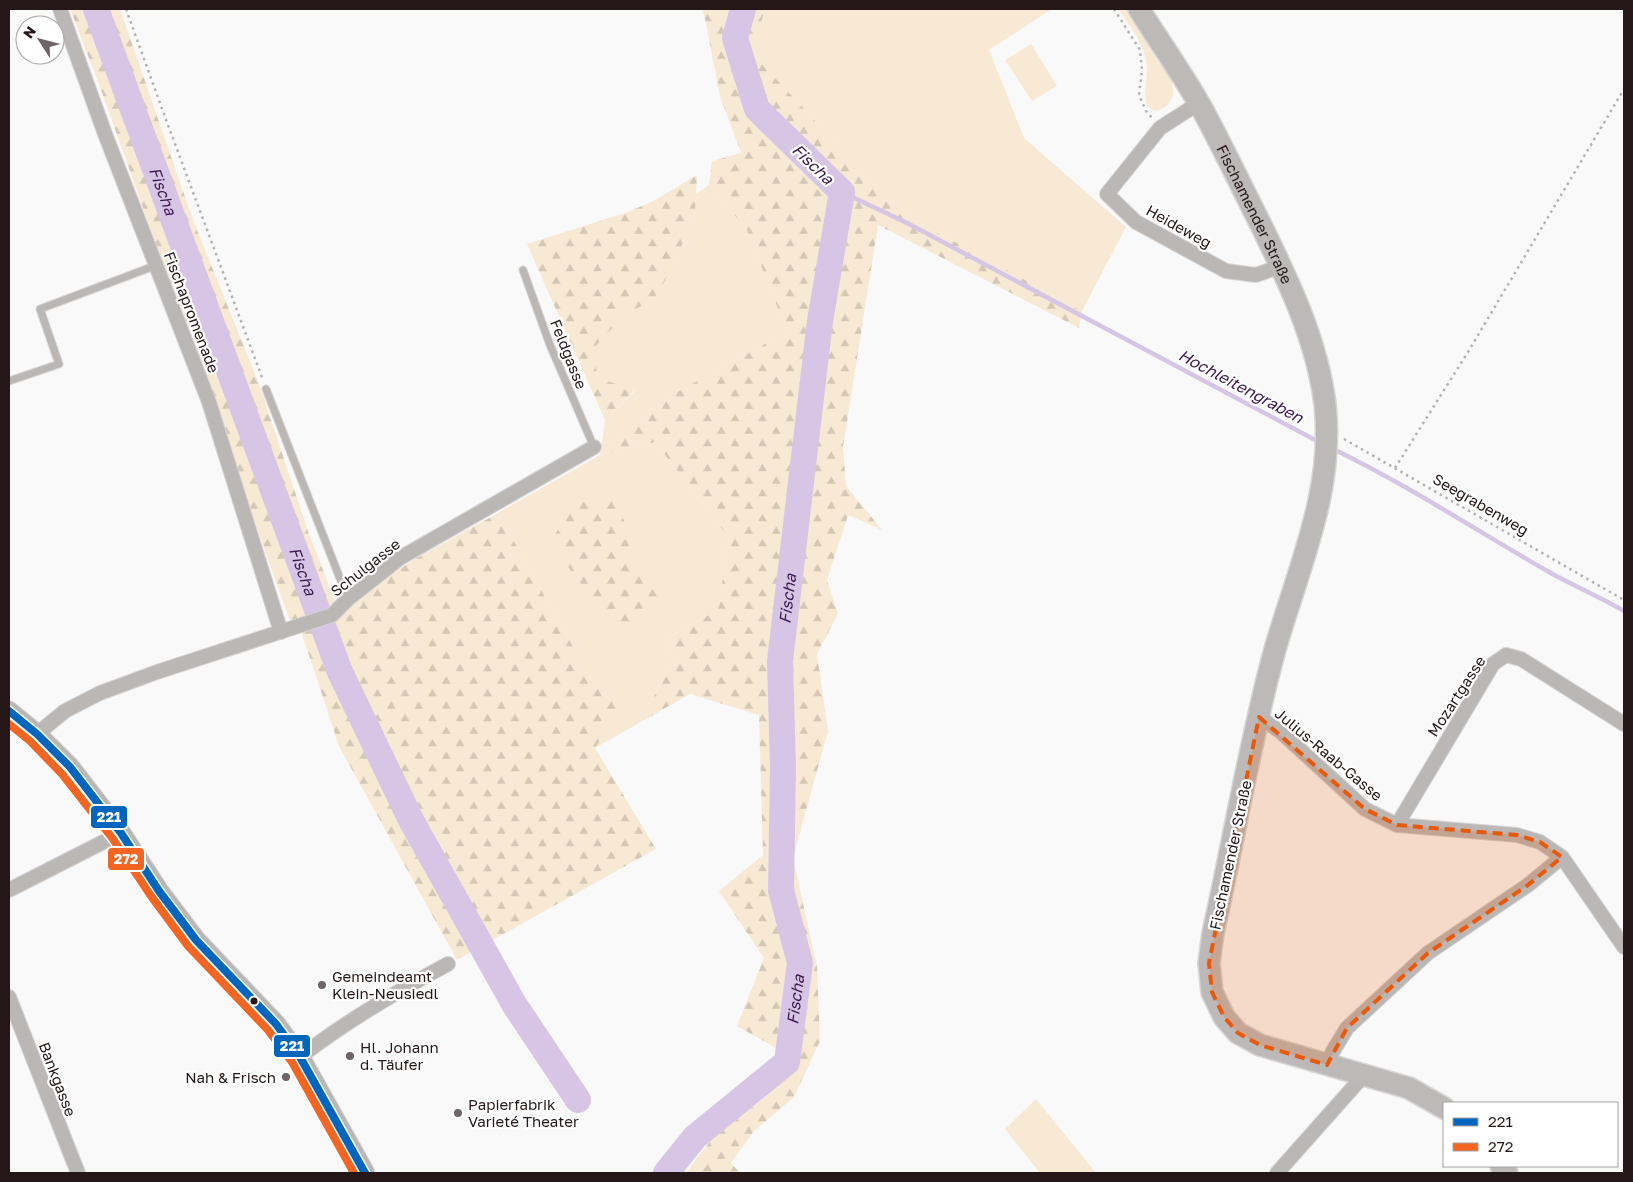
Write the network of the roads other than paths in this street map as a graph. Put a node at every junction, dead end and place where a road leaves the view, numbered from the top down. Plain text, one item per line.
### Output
1 (60, 9) edge
2 (1139, 9) edge
3 (1199, 103) junction
4 (157, 265) junction
5 (1281, 266) junction
6 (522, 270) dead end
7 (9, 381) edge
8 (266, 389) road end
9 (594, 448) joint
10 (348, 599) junction
11 (281, 632) junction
12 (9, 711) edge
13 (1259, 717) junction
14 (1624, 724) edge
15 (37, 734) junction
16 (1397, 824) junction
17 (121, 833) junction
18 (1562, 857) junction
19 (9, 890) edge
20 (1624, 947) edge
21 (448, 964) dead end
22 (9, 997) edge
23 (300, 1057) junction
24 (1328, 1065) junction
25 (1365, 1074) junction
26 (1443, 1107) edge
27 (78, 1173) edge
28 (365, 1173) edge
29 (1278, 1173) edge

1 - 4 street, Fischapromenade
2 - 3 main road, Fischamender Straße
3 - 5 main road, Fischamender Straße
3 - 5 street, Heideweg
4 - 7 lane
4 - 11 street, Fischapromenade
5 - 13 main road, Fischamender Straße
6 - 9 lane, Feldgasse
8 - 10 lane
9 - 10 street, Schulgasse
10 - 11 street, Schulgasse
11 - 15 street, Schulgasse
12 - 15 main road
13 - 16 street, Julius-Raab-Gasse
13 - 24 main road, Fischamender Straße
14 - 16 street, Mozartgasse
15 - 17 main road
16 - 18 street, Julius-Raab-Gasse
17 - 19 street
17 - 23 main road
18 - 20 street, Julius-Raab-Gasse
18 - 24 street
21 - 23 street
22 - 27 street, Bankgasse
23 - 28 main road
24 - 25 main road, Fischamender Straße
25 - 26 main road, Fischamender Straße
25 - 29 street

